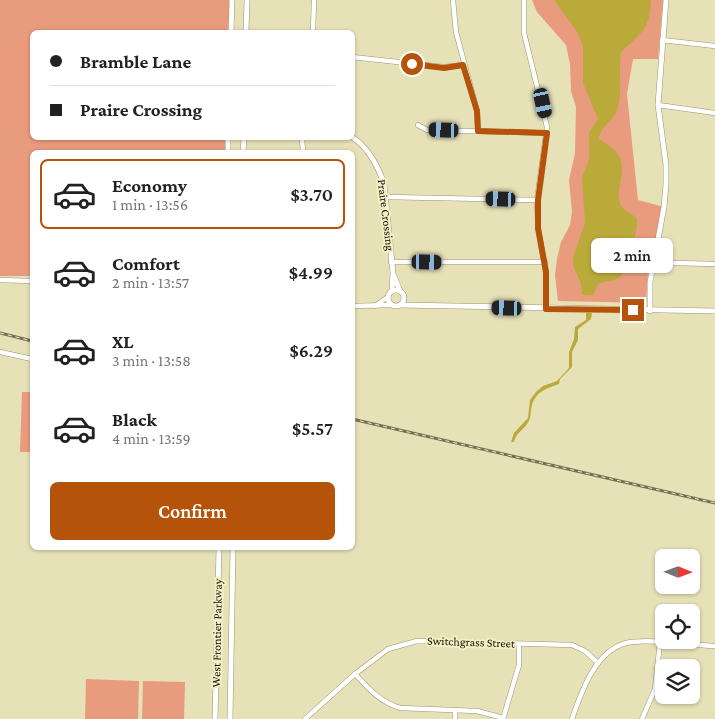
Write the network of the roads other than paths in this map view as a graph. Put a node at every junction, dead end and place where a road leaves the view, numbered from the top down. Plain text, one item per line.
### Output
1 (232, 0) edge
2 (246, 0) edge
3 (314, 0) edge
4 (453, 0) edge
5 (524, 0) edge
6 (666, 0) edge
7 (231, 30) edge
8 (246, 30) edge
9 (313, 30) edge
10 (662, 40) junction
11 (715, 46) edge
12 (355, 57) edge
13 (463, 65) junction
14 (658, 106) junction
15 (715, 113) edge
16 (418, 125) dead end
17 (478, 131) junction
18 (547, 133) junction
19 (355, 140) edge
20 (386, 197) junction
21 (538, 200) junction
22 (653, 258) junction
23 (392, 262) junction
24 (544, 262) junction
25 (715, 264) edge
26 (393, 273) junction
27 (0, 280) edge
28 (30, 281) edge
29 (392, 291) junction
30 (400, 292) junction
31 (388, 296) junction
32 (404, 298) junction
33 (392, 305) junction
34 (400, 305) junction
35 (419, 305) junction
36 (355, 306) edge
37 (374, 307) junction
38 (546, 309) junction
39 (650, 311) junction
40 (715, 311) edge
41 (0, 352) edge
42 (30, 359) edge
43 (219, 550) edge
44 (234, 550) edge
45 (655, 642) edge
46 (519, 644) junction
47 (700, 645) edge
48 (715, 646) edge
49 (659, 649) edge
50 (598, 663) junction
51 (356, 674) junction
52 (455, 710) junction
53 (215, 719) edge
54 (230, 719) edge
55 (305, 719) edge
56 (455, 719) edge
57 (503, 719) edge
58 (572, 719) edge
59 (642, 719) edge

1 - 7 street
2 - 8 street
3 - 9 street
4 - 13 street
5 - 18 street
6 - 10 street
10 - 11 street
10 - 14 street
12 - 13 street
13 - 17 street
14 - 15 street
14 - 22 street
16 - 17 street
17 - 18 street
18 - 21 street
19 - 20 street, Praire Crossing
20 - 21 street
20 - 23 street, Praire Crossing
21 - 24 street
22 - 25 street
22 - 39 street
23 - 24 street
23 - 26 street, Praire Crossing
24 - 38 street
26 - 29 street, Praire Crossing
26 - 30 street, Praire Crossing
27 - 28 street
29 - 30 street
29 - 31 street
30 - 32 street
31 - 33 street
31 - 37 street
32 - 34 street
32 - 35 street
33 - 34 street
33 - 37 street
34 - 35 street
35 - 38 street
36 - 37 street
38 - 39 street
39 - 40 street
41 - 42 street
43 - 53 street, West Frontier Parkway
44 - 54 street, West Frontier Parkway
45 - 50 street
46 - 50 street, Switchgrass Street
46 - 51 street, Switchgrass Street
46 - 57 street
47 - 48 street
49 - 59 street
50 - 58 street
51 - 52 street
51 - 55 street, Switchgrass Street
52 - 56 street
52 - 57 street

